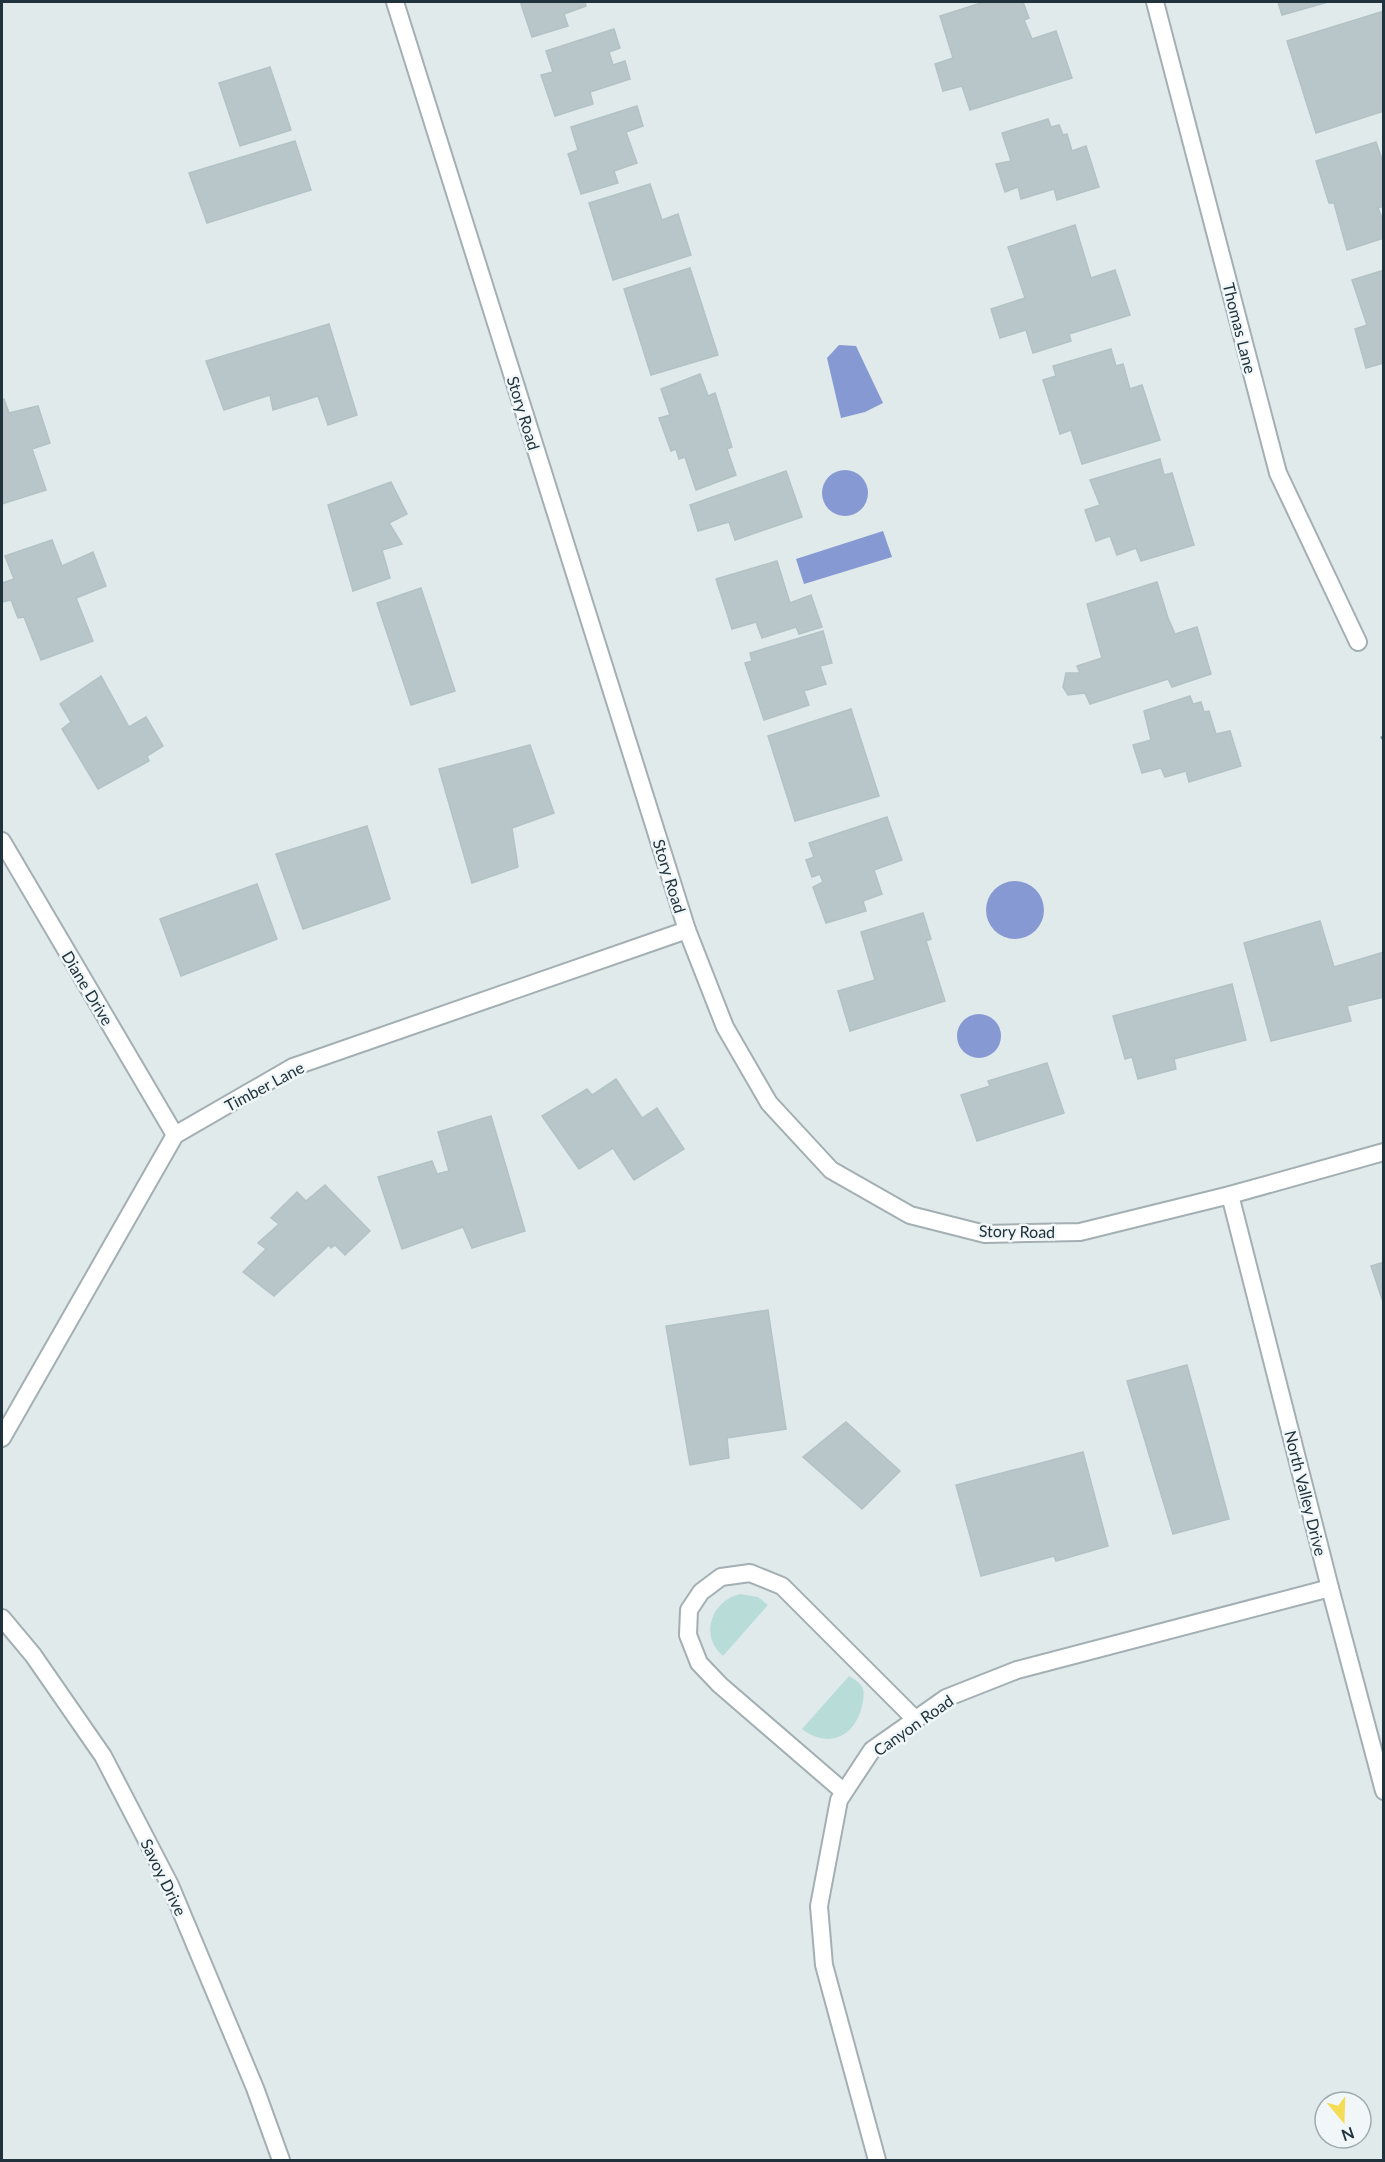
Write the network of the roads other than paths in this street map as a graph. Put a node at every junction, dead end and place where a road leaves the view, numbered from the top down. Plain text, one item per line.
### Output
1 (395, 2) edge
2 (1155, 2) edge
3 (1358, 642) dead end
4 (2, 841) edge
5 (687, 930) junction
6 (175, 1134) junction
7 (1383, 1152) edge
8 (1230, 1195) junction
9 (2, 1438) edge
10 (1330, 1588) junction
11 (2, 1618) edge
12 (916, 1720) junction
13 (1383, 1791) edge
14 (844, 1792) junction
15 (282, 2160) edge
16 (877, 2160) edge

1 - 5 street, Story Road
2 - 3 street, Thomas Lane
4 - 6 street, Diane Drive
5 - 6 street, Timber Lane
5 - 8 street, Story Road
6 - 9 street
7 - 8 street, Story Road
8 - 10 street, North Valley Drive
10 - 12 street, Canyon Road
10 - 13 street, North Valley Drive
11 - 15 street, Savoy Drive
12 - 14 street, Canyon Road
12 - 14 street
14 - 16 street, Canyon Road

